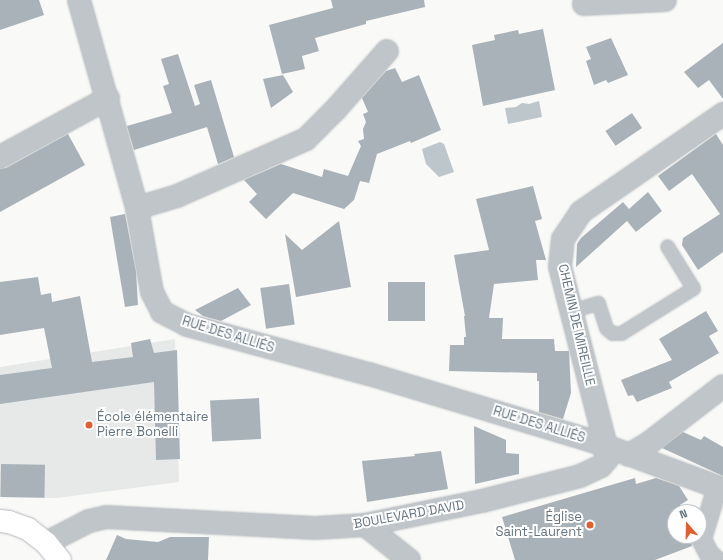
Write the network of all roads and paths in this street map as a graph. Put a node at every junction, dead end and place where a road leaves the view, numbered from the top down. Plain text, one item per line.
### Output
1 (79, 0) edge
2 (665, 0) edge
3 (584, 4) dead end
4 (387, 51) dead end
5 (108, 98) junction
6 (723, 114) edge
7 (0, 157) edge
8 (137, 208) junction
9 (667, 246) dead end
10 (571, 311) junction
11 (723, 386) edge
12 (606, 446) junction
13 (629, 455) junction
14 (720, 487) edge
15 (0, 521) edge
16 (365, 525) junction
17 (57, 555) edge
18 (710, 558) edge
19 (409, 560) edge

1 - 5 street, RUE DES ALLIÉS
2 - 3 street
4 - 8 street
5 - 7 street
5 - 8 street, RUE DES ALLIÉS
6 - 10 street, CHEMIN DE MIREILLE
8 - 12 street, RUE DES ALLIÉS
9 - 10 lane
10 - 12 street, CHEMIN DE MIREILLE
11 - 13 street
12 - 13 street
12 - 16 street, BOULEVARD DAVID
13 - 14 street
14 - 18 street
15 - 17 main road
16 - 17 street, BOULEVARD DAVID
16 - 19 street

